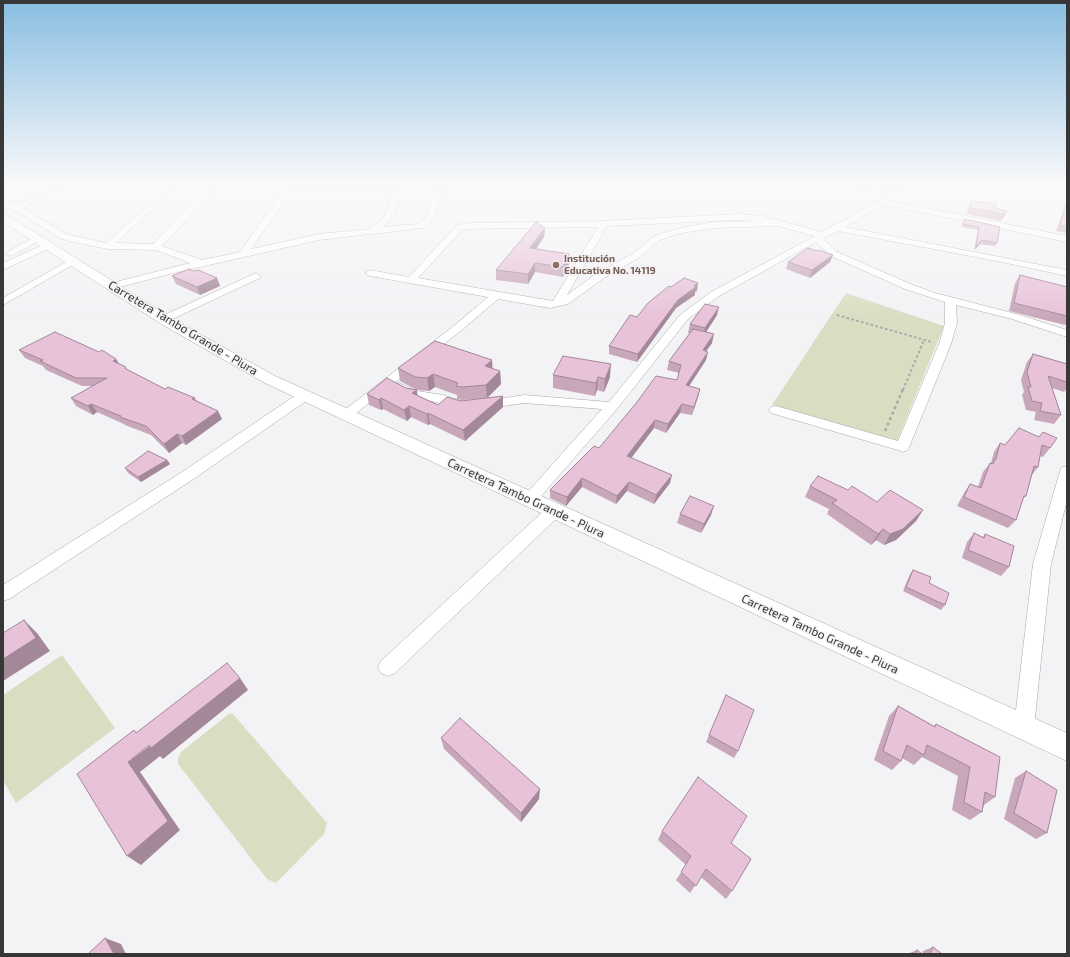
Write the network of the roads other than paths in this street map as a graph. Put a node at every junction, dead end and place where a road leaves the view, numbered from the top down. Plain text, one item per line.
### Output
1 (29, 230) edge
2 (48, 230) edge
3 (126, 230) edge
4 (171, 230) edge
5 (260, 230) edge
6 (386, 230) edge
7 (457, 230) edge
8 (602, 230) edge
9 (688, 230) edge
10 (797, 230) edge
11 (835, 230) edge
12 (847, 230) edge
13 (1024, 230) edge
14 (373, 231) joint
15 (820, 237) junction
16 (1067, 239) edge
17 (43, 242) junction
18 (108, 246) junction
19 (157, 246) junction
20 (243, 254) junction
21 (3, 256) edge
22 (73, 261) junction
23 (202, 264) junction
24 (3, 267) edge
25 (370, 273) dead end
26 (1067, 273) edge
27 (256, 276) dead end
28 (410, 280) junction
29 (112, 286) junction
30 (495, 296) junction
31 (950, 300) junction
32 (3, 302) edge
33 (557, 303) junction
34 (164, 319) junction
35 (1067, 334) edge
36 (388, 382) junction
37 (304, 396) junction
38 (612, 406) junction
39 (776, 410) dead end
40 (345, 415) junction
41 (1067, 471) edge
42 (530, 499) junction
43 (554, 511) junction
44 (4, 592) edge
45 (388, 667) dead end
46 (1024, 727) junction
47 (1067, 747) edge

1 - 17 main road, Carretera Tambo Grande - Piura
2 - 18 street
3 - 18 street
4 - 19 street
5 - 20 street
6 - 14 street
7 - 28 street
8 - 33 street
9 - 33 street
10 - 15 street
11 - 15 street
12 - 26 street
13 - 16 street
14 - 20 street
15 - 31 street
15 - 38 street
17 - 21 street
17 - 22 main road, Carretera Tambo Grande - Piura
17 - 24 street
18 - 19 street
19 - 23 street
20 - 23 street
22 - 29 main road, Carretera Tambo Grande - Piura
22 - 32 street
23 - 29 street
25 - 28 street
27 - 34 street
28 - 30 street
29 - 34 main road, Carretera Tambo Grande - Piura
30 - 33 street
30 - 36 street
31 - 35 street
31 - 39 street
34 - 37 main road, Carretera Tambo Grande - Piura
36 - 38 street
36 - 40 street
37 - 40 main road, Carretera Tambo Grande - Piura
37 - 44 street
38 - 42 street
40 - 42 main road, Carretera Tambo Grande - Piura
41 - 46 street
42 - 43 main road, Carretera Tambo Grande - Piura
43 - 45 street
43 - 46 main road, Carretera Tambo Grande - Piura
46 - 47 main road, Carretera Tambo Grande - Piura

